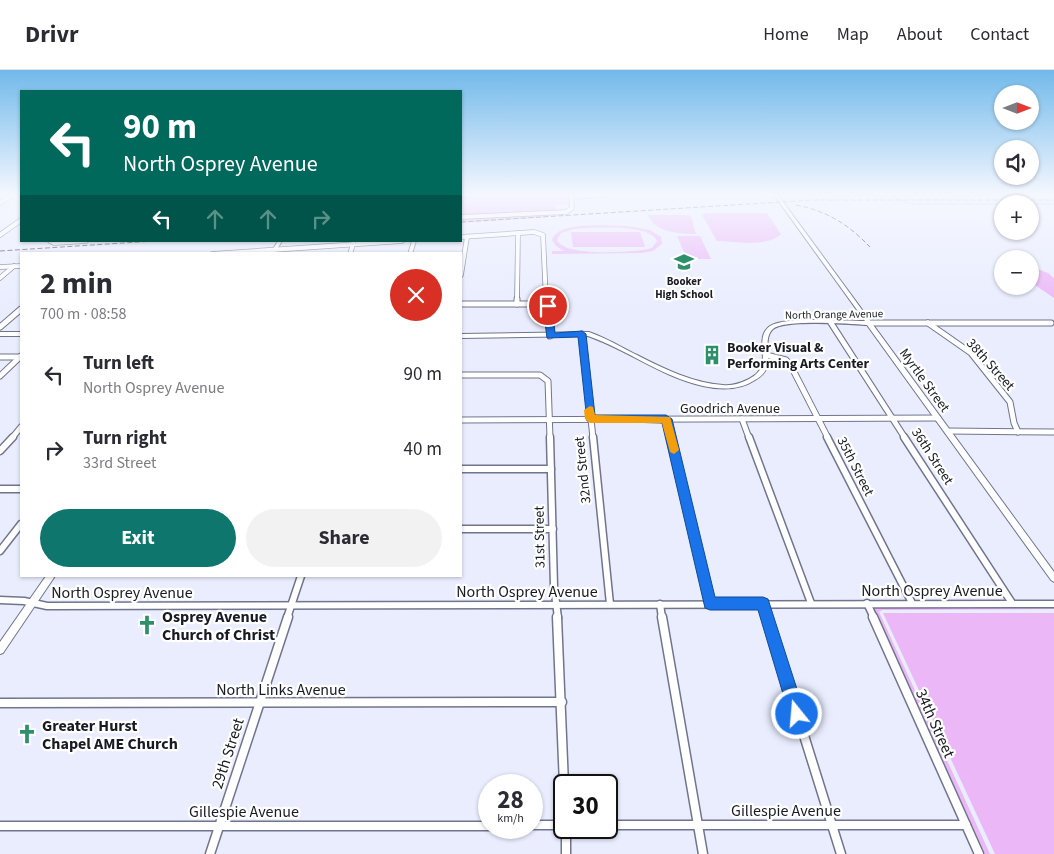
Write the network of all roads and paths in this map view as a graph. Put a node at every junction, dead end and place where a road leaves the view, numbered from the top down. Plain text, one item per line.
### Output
1 (802, 232) edge
2 (518, 233) junction
3 (462, 237) edge
4 (467, 237) junction
5 (386, 242) edge
6 (353, 244) junction
7 (273, 252) edge
8 (351, 252) edge
9 (14, 266) junction
10 (20, 266) edge
11 (0, 267) edge
12 (462, 269) edge
13 (0, 278) edge
14 (462, 304) edge
15 (517, 304) junction
16 (547, 304) junction
17 (20, 310) edge
18 (831, 323) junction
19 (869, 323) junction
20 (928, 323) junction
21 (1051, 323) dead end
22 (0, 327) edge
23 (0, 334) edge
24 (20, 334) edge
25 (582, 334) junction
26 (462, 336) edge
27 (550, 336) junction
28 (766, 355) junction
29 (0, 357) edge
30 (20, 357) edge
31 (20, 358) edge
32 (462, 375) edge
33 (0, 376) edge
34 (818, 418) junction
35 (938, 418) junction
36 (550, 419) junction
37 (590, 419) junction
38 (666, 419) junction
39 (742, 419) junction
40 (894, 419) junction
41 (462, 420) edge
42 (20, 428) edge
43 (947, 431) junction
44 (1018, 432) junction
45 (1054, 432) edge
46 (0, 450) edge
47 (462, 469) edge
48 (551, 469) junction
49 (0, 488) edge
50 (20, 489) edge
51 (20, 525) edge
52 (462, 529) edge
53 (553, 529) junction
54 (0, 551) edge
55 (50, 577) edge
56 (301, 577) edge
57 (1054, 578) edge
58 (0, 600) edge
59 (811, 603) junction
60 (912, 603) junction
61 (31, 604) junction
62 (610, 604) junction
63 (660, 604) junction
64 (710, 604) junction
65 (763, 604) junction
66 (867, 604) junction
67 (1012, 604) junction
68 (1054, 604) edge
69 (556, 605) junction
70 (292, 606) junction
71 (0, 650) edge
72 (562, 702) junction
73 (0, 703) edge
74 (259, 703) junction
75 (564, 774) edge
76 (618, 825) edge
77 (698, 825) junction
78 (832, 825) junction
79 (966, 825) junction
80 (0, 826) edge
81 (219, 826) junction
82 (478, 826) edge
83 (565, 839) edge
84 (210, 854) edge
85 (566, 854) edge
86 (703, 854) edge
87 (841, 854) edge
88 (979, 854) edge

1 - 19 street, Myrtle Street
2 - 4 street
2 - 15 street
2 - 16 street
3 - 4 street
4 - 12 street
5 - 6 street
6 - 7 street
6 - 8 street
9 - 10 street
9 - 11 street
9 - 13 street
14 - 15 street
15 - 16 street
16 - 27 street
17 - 22 street
18 - 19 street, North Orange Avenue
18 - 28 street, North Orange Avenue
18 - 40 street, 36th Street
19 - 20 street, North Orange Avenue
19 - 35 street, Myrtle Street
20 - 21 street, North Orange Avenue
20 - 44 street, 38th Street
23 - 24 street
25 - 27 street, North Orange Avenue
25 - 28 street, North Orange Avenue
25 - 37 street, 32nd Street
26 - 27 street, North Orange Avenue
28 - 34 street, 35th Street
29 - 30 street
31 - 33 street
32 - 36 street, 31st Street
34 - 39 street, Goodrich Avenue
34 - 40 street, Goodrich Avenue
34 - 60 street, 35th Street
35 - 40 street, Goodrich Avenue
35 - 43 street, Myrtle Street
36 - 37 street, Goodrich Avenue
36 - 41 street, Goodrich Avenue
36 - 48 street, 31st Street
37 - 38 street, Goodrich Avenue
37 - 62 street, 32nd Street
38 - 39 street, Goodrich Avenue
38 - 64 street
39 - 59 street
40 - 67 street, 36th Street
42 - 46 street
43 - 44 street
43 - 57 street, Myrtle Street
44 - 45 street
47 - 48 street
48 - 53 street, 31st Street
49 - 50 street
51 - 54 street
52 - 53 street
53 - 69 street, 31st Street
55 - 61 street
56 - 70 street, 29th Street
58 - 61 street, North Osprey Avenue
59 - 65 street, North Osprey Avenue
59 - 66 street, North Osprey Avenue
60 - 66 street, North Osprey Avenue
60 - 67 street, North Osprey Avenue
61 - 70 street, North Osprey Avenue
61 - 71 street
62 - 63 street, North Osprey Avenue
62 - 69 street, North Osprey Avenue
63 - 64 street, North Osprey Avenue
63 - 77 street
64 - 65 street, North Osprey Avenue
65 - 78 street
66 - 79 street, 34th Street
67 - 68 street, North Osprey Avenue
69 - 70 street, North Osprey Avenue
69 - 72 street, 31st Street
70 - 74 street, 29th Street
72 - 74 street, North Links Avenue
72 - 75 street, 31st Street
73 - 74 street, North Links Avenue
74 - 81 street, 29th Street
76 - 77 street, Gillespie Avenue
77 - 78 street, Gillespie Avenue
77 - 86 street
78 - 79 street, Gillespie Avenue
78 - 87 street
79 - 88 street, 34th Street
80 - 81 street, Gillespie Avenue
81 - 82 street, Gillespie Avenue
81 - 84 street, 29th Street
83 - 85 street

